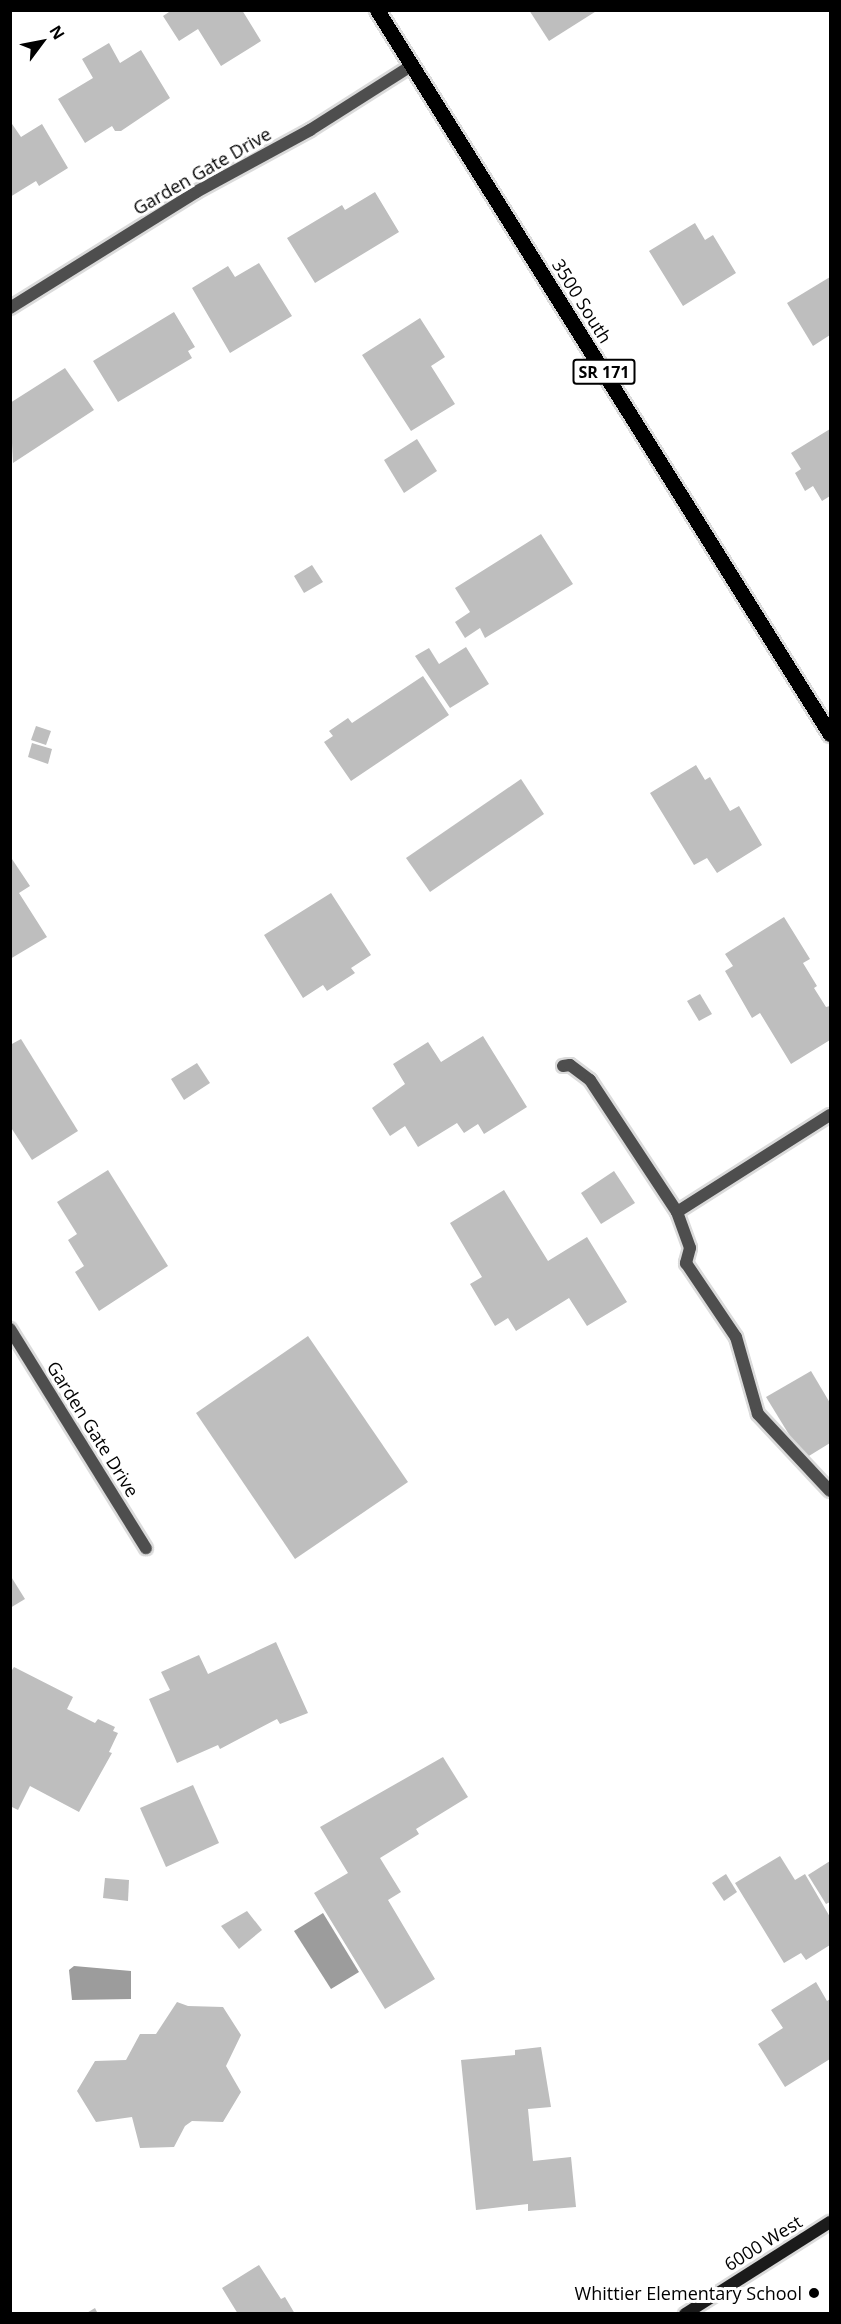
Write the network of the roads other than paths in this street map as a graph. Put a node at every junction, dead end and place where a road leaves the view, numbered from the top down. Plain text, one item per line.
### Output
1 (377, 10) edge
2 (411, 66) junction
3 (10, 308) edge
4 (831, 734) edge
5 (563, 1066) dead end
6 (831, 1115) edge
7 (677, 1212) junction
8 (10, 1329) edge
9 (831, 1491) edge
10 (146, 1548) dead end
11 (831, 2222) edge
12 (684, 2313) edge

1 - 2 main road, 3500 South / SR 171
2 - 3 street, Garden Gate Drive
2 - 4 main road, 3500 South / SR 171
5 - 7 street
6 - 7 street
7 - 9 street
8 - 10 street, Garden Gate Drive
11 - 12 street, 6000 West

